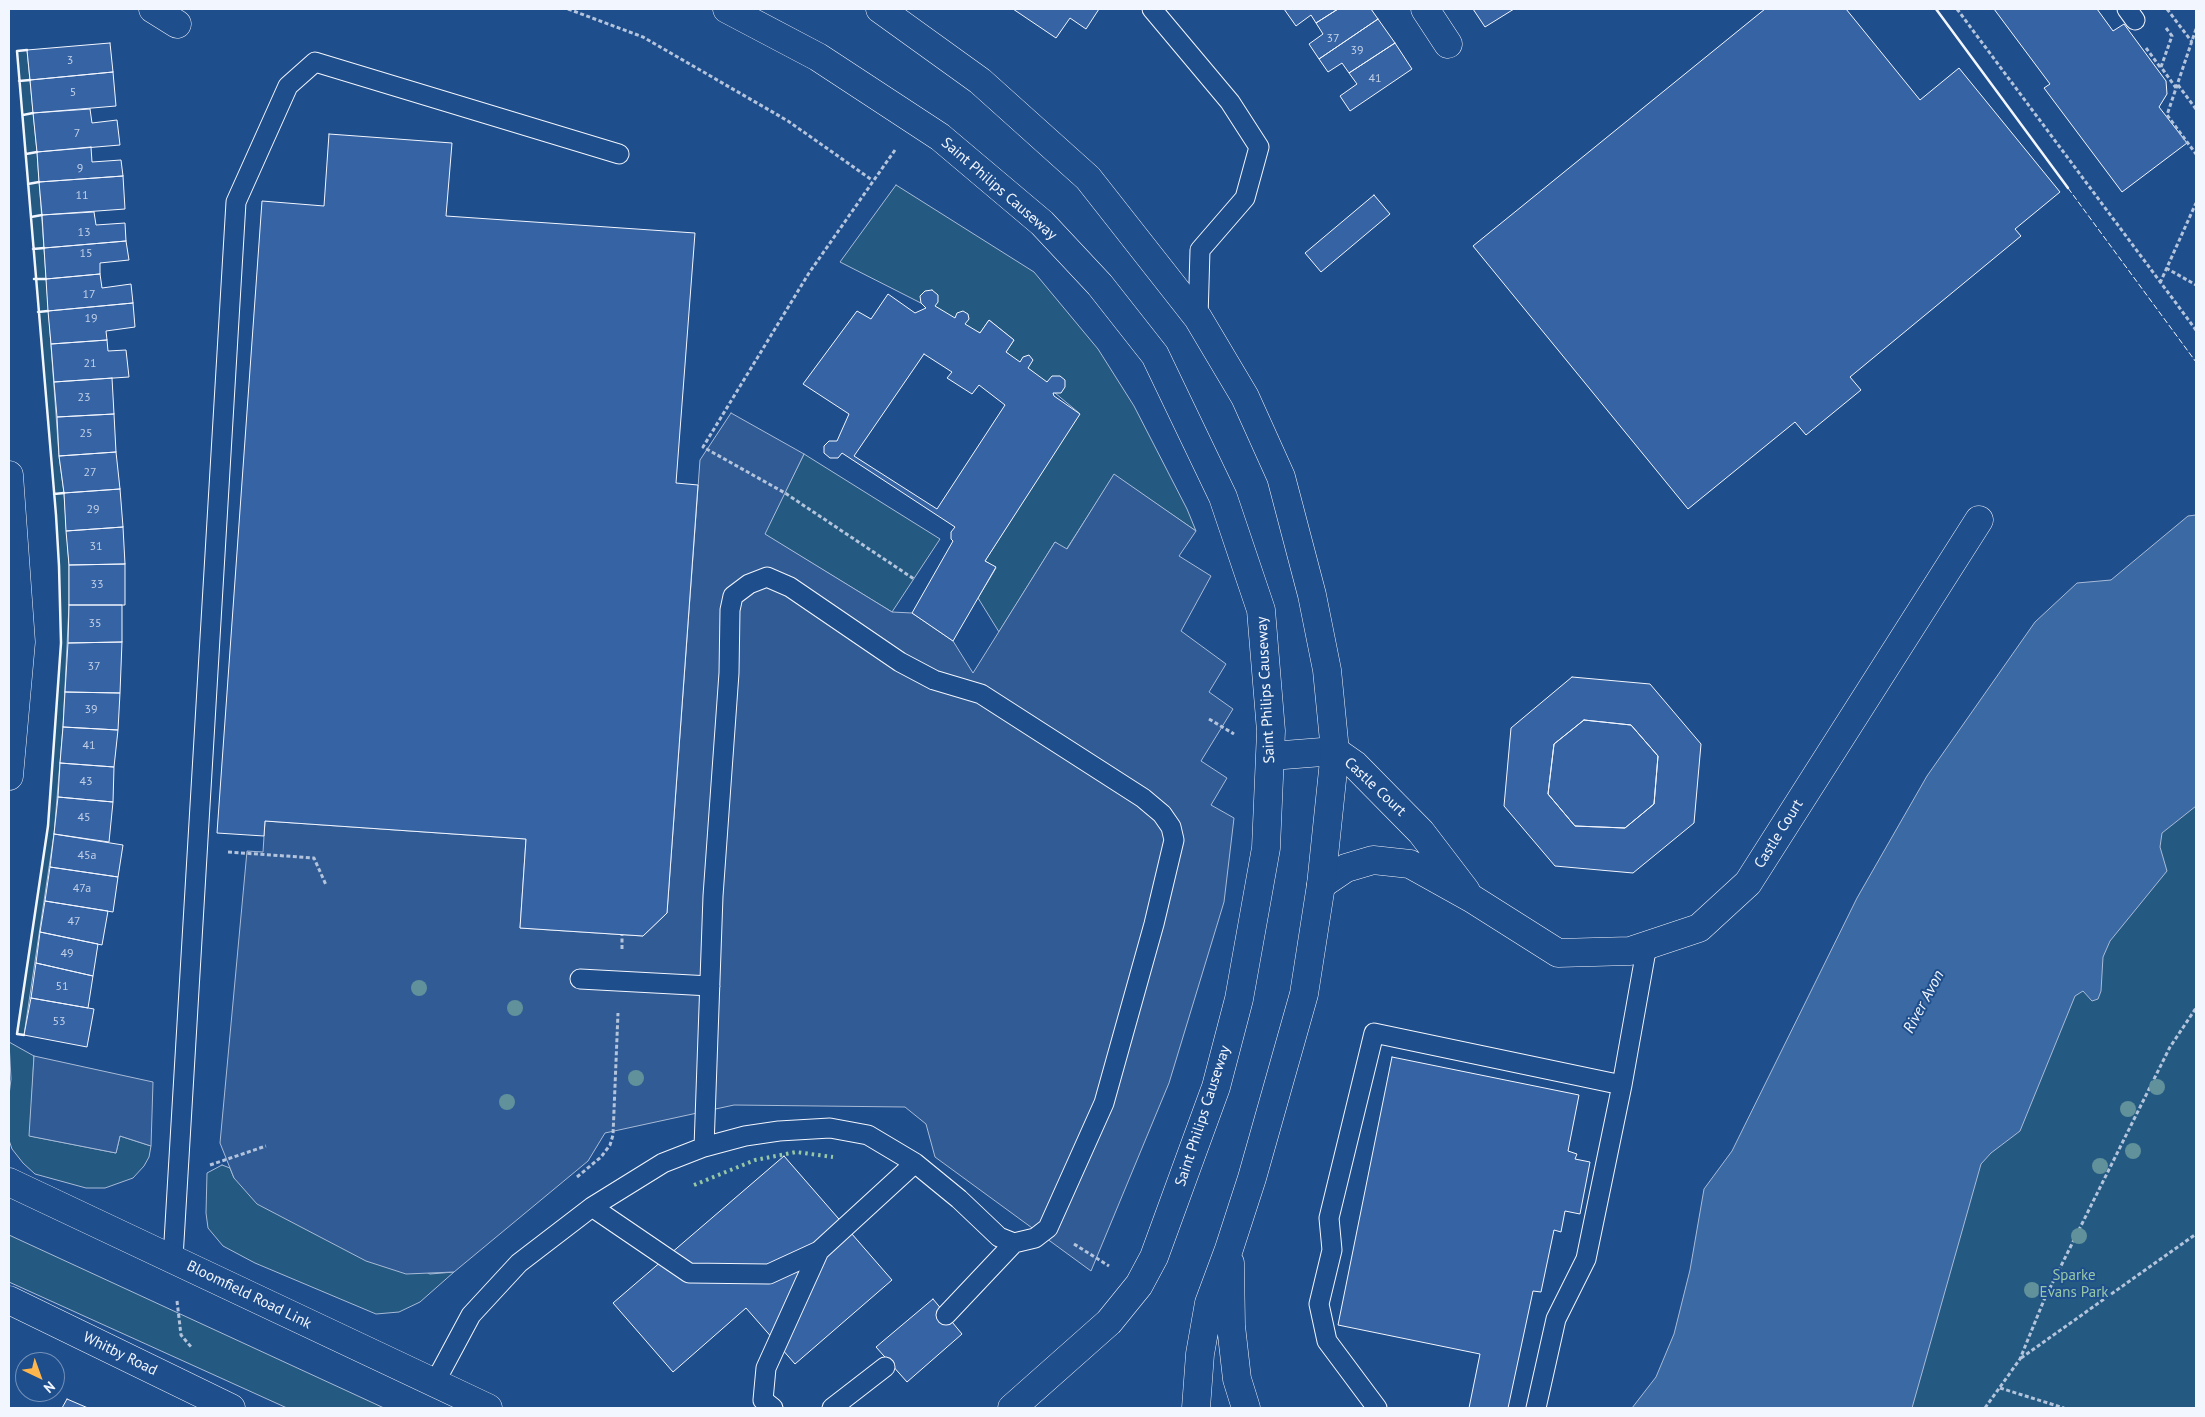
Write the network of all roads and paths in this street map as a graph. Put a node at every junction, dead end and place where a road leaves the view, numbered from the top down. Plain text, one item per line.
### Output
1 (153, 9) edge
2 (568, 9) edge
3 (727, 9) edge
4 (880, 9) edge
5 (1152, 9) edge
6 (1425, 9) edge
7 (1957, 9) edge
8 (2167, 9) edge
9 (176, 24) dead end
10 (2196, 30) edge
11 (2192, 42) junction
12 (1448, 44) dead end
13 (2164, 58) dead end
14 (2177, 87) junction
15 (2196, 109) edge
16 (916, 121) junction
17 (620, 154) dead end
18 (2196, 154) edge
19 (872, 180) junction
20 (2196, 203) edge
21 (2166, 268) junction
22 (2160, 283) junction
23 (2196, 285) edge
24 (1198, 318) junction
25 (2196, 330) edge
26 (9, 474) edge
27 (1979, 520) dead end
28 (914, 579) dead end
29 (11, 724) edge
30 (1335, 751) junction
31 (1271, 756) junction
32 (9, 776) edge
33 (223, 852) dead end
34 (326, 885) dead end
35 (1321, 885) junction
36 (1471, 898) junction
37 (622, 935) dead end
38 (1647, 945) junction
39 (580, 979) dead end
40 (620, 980) junction
41 (710, 986) junction
42 (2196, 1008) edge
43 (1622, 1085) junction
44 (266, 1146) dead end
45 (704, 1147) junction
46 (915, 1163) junction
47 (178, 1177) junction
48 (572, 1181) dead end
49 (9, 1182) edge
50 (592, 1207) junction
51 (1048, 1228) junction
52 (2196, 1234) edge
53 (1014, 1243) junction
54 (1229, 1249) junction
55 (819, 1251) junction
56 (172, 1258) junction
57 (1139, 1285) junction
58 (9, 1300) edge
59 (946, 1315) dead end
60 (195, 1350) dead end
61 (2020, 1358) junction
62 (885, 1367) dead end
63 (434, 1384) junction
64 (2000, 1388) junction
65 (231, 1408) edge
66 (488, 1408) edge
67 (773, 1408) edge
68 (832, 1408) edge
69 (1012, 1408) edge
70 (1196, 1408) edge
71 (1246, 1408) edge
72 (1377, 1408) edge
73 (1536, 1408) edge
74 (1985, 1408) edge
75 (2064, 1408) edge

1 - 9 main road
2 - 19 path
3 - 16 main road, Saint Philips Causeway
4 - 24 main road
5 - 24 lane
6 - 12 main road
7 - 22 path
8 - 11 path
10 - 11 path
11 - 14 path
13 - 14 path
14 - 15 path
14 - 18 path
16 - 19 path
16 - 31 main road, Saint Philips Causeway
17 - 47 lane
19 - 28 path
20 - 21 path
21 - 22 path
21 - 23 path
22 - 25 path
24 - 30 main road
26 - 29 main road
27 - 38 main road, Castle Court
29 - 32 main road
30 - 31 main road, Castle Court
30 - 35 main road
30 - 36 main road, Castle Court
31 - 57 main road, Saint Philips Causeway
33 - 34 path
35 - 36 main road, Castle Court
35 - 54 main road
36 - 38 main road, Castle Court
37 - 40 path
38 - 43 lane
39 - 40 lane
40 - 41 lane
40 - 48 path
41 - 45 lane
41 - 51 lane
42 - 61 path
43 - 72 lane
43 - 73 lane
44 - 47 path
45 - 46 lane
45 - 50 lane
46 - 53 lane
46 - 55 lane
47 - 56 lane
49 - 56 main road, Bloomfield Road Link
50 - 55 lane
50 - 63 lane
51 - 53 lane
51 - 57 path
52 - 61 path
53 - 59 lane
54 - 70 main road
54 - 71 main road
55 - 67 lane
56 - 60 path
56 - 63 main road, Bloomfield Road Link
57 - 69 main road, Saint Philips Causeway
58 - 65 main road, Whitby Road
61 - 64 path
62 - 68 lane
63 - 66 main road, Bloomfield Road Link
64 - 74 path
64 - 75 path

